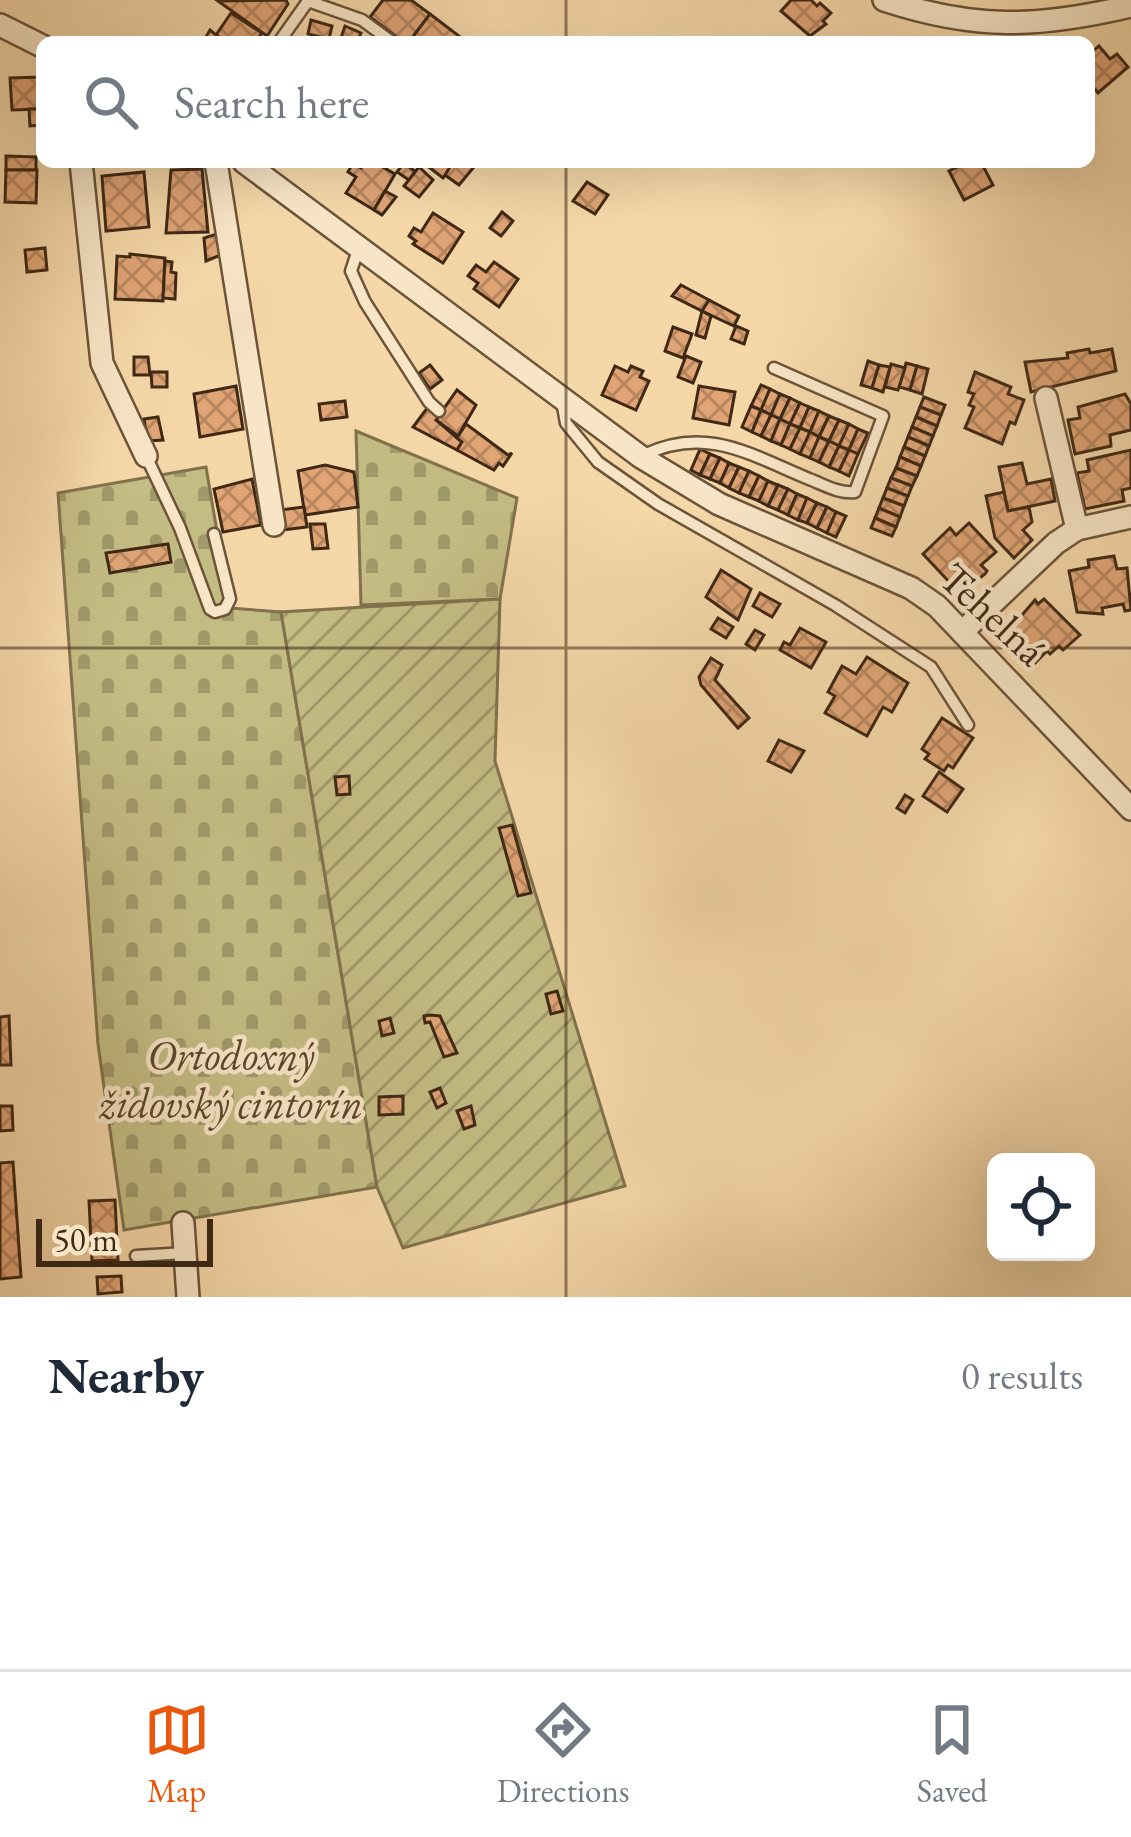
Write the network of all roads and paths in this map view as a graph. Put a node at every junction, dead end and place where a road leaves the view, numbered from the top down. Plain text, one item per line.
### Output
1 (884, 0) edge
2 (1131, 5) edge
3 (0, 25) edge
4 (283, 36) edge
5 (384, 36) edge
6 (36, 43) edge
7 (82, 168) edge
8 (217, 168) edge
9 (252, 168) edge
10 (359, 247) junction
11 (774, 368) dead end
12 (561, 398) junction
13 (1046, 398) dead end
14 (439, 411) dead end
15 (146, 456) joint
16 (641, 457) junction
17 (1131, 517) edge
18 (274, 524) dead end
19 (1076, 529) junction
20 (214, 533) dead end
21 (962, 632) junction
22 (968, 725) dead end
23 (1131, 809) edge
24 (183, 1223) dead end
25 (185, 1253) junction
26 (136, 1256) dead end
27 (188, 1297) edge

1 - 2 street
3 - 6 street
4 - 5 lane
7 - 15 street
8 - 18 street
9 - 10 street, Tehelná
10 - 12 street, Tehelná
10 - 14 lane
11 - 16 lane
12 - 16 street, Tehelná
12 - 22 lane, Tehelná
13 - 19 street
15 - 20 lane
16 - 21 street, Tehelná
17 - 19 street
19 - 21 street
21 - 23 street, Tehelná
24 - 25 street
25 - 26 lane
25 - 27 street

